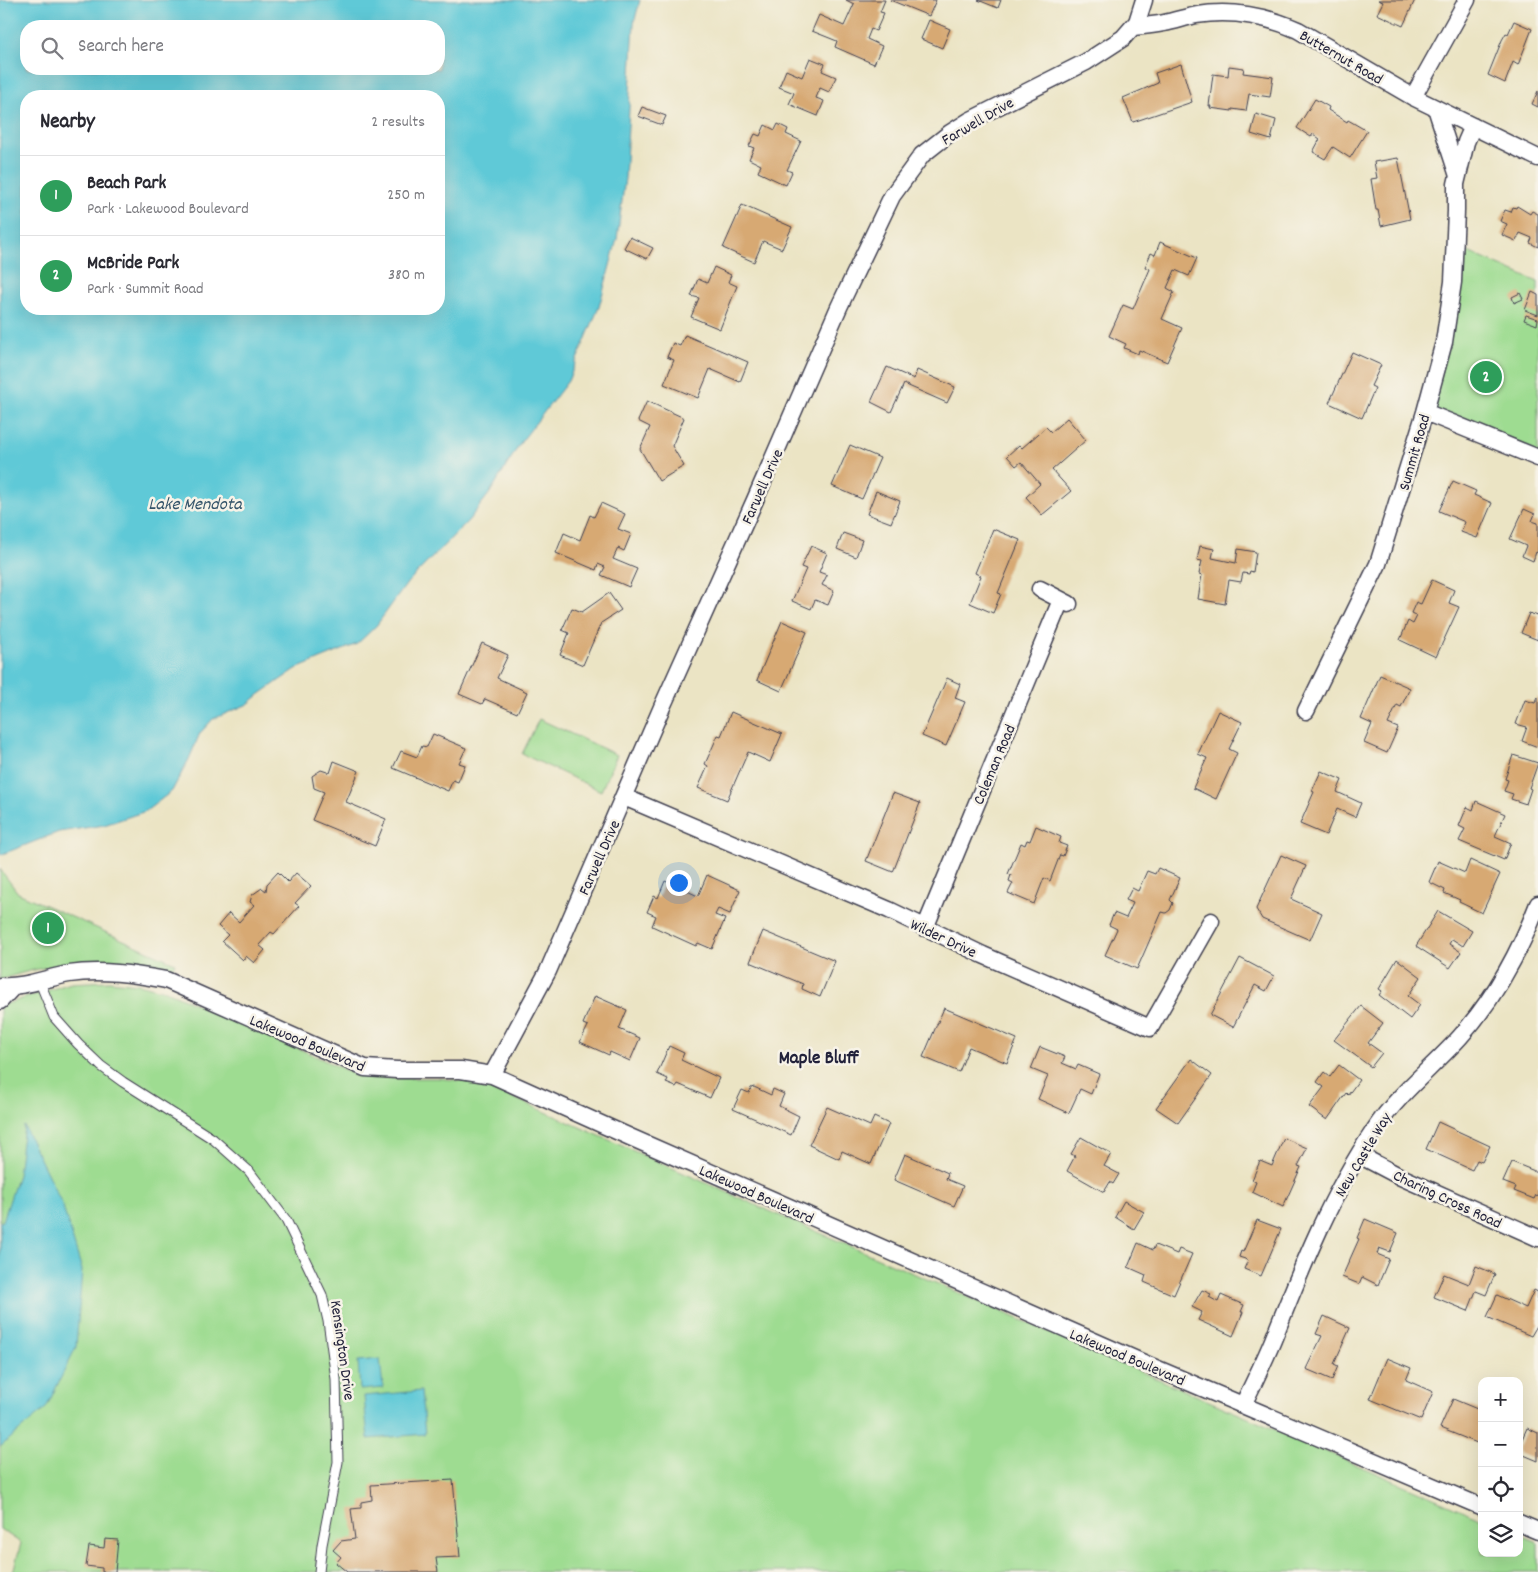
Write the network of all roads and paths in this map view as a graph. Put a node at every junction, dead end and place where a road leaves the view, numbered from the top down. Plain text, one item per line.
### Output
1 (1144, 0) edge
2 (1207, 0) edge
3 (1467, 0) edge
4 (1218, 13) junction
5 (1133, 28) junction
6 (1412, 96) junction
7 (1436, 108) junction
8 (1473, 126) junction
9 (1538, 158) edge
10 (1458, 176) junction
11 (1425, 412) junction
12 (1538, 458) edge
13 (1040, 589) dead end
14 (1306, 711) dead end
15 (624, 797) junction
16 (1538, 904) edge
17 (1211, 921) dead end
18 (925, 928) junction
19 (39, 980) junction
20 (7, 986) edge
21 (0, 1001) edge
22 (492, 1075) junction
23 (1359, 1155) junction
24 (1538, 1238) edge
25 (1242, 1405) junction
26 (1478, 1505) edge
27 (1523, 1525) edge
28 (1538, 1531) edge
29 (319, 1572) edge

1 - 5 street, Farwell Drive
2 - 4 street
3 - 6 street
4 - 5 street, Butternut Road
4 - 6 street, Butternut Road
5 - 15 street, Farwell Drive
6 - 7 street, Butternut Road
7 - 8 street, Butternut Road
7 - 10 street, Summit Road
8 - 9 street, Butternut Road
8 - 10 street, Summit Road
10 - 11 street, Summit Road
11 - 12 street
11 - 14 street, Summit Road
13 - 18 street, Coleman Road
15 - 18 street, Wilder Drive
15 - 22 street, Farwell Drive
16 - 23 street, New Castle Way
17 - 18 street, Wilder Drive
19 - 20 street, Lakewood Boulevard
19 - 22 street, Lakewood Boulevard
19 - 29 lane, Kensington Drive
20 - 21 street, Lakewood Boulevard
22 - 25 street, Lakewood Boulevard
23 - 24 street, Charing Cross Road
23 - 25 street, New Castle Way
25 - 26 street, Lakewood Boulevard
27 - 28 street

